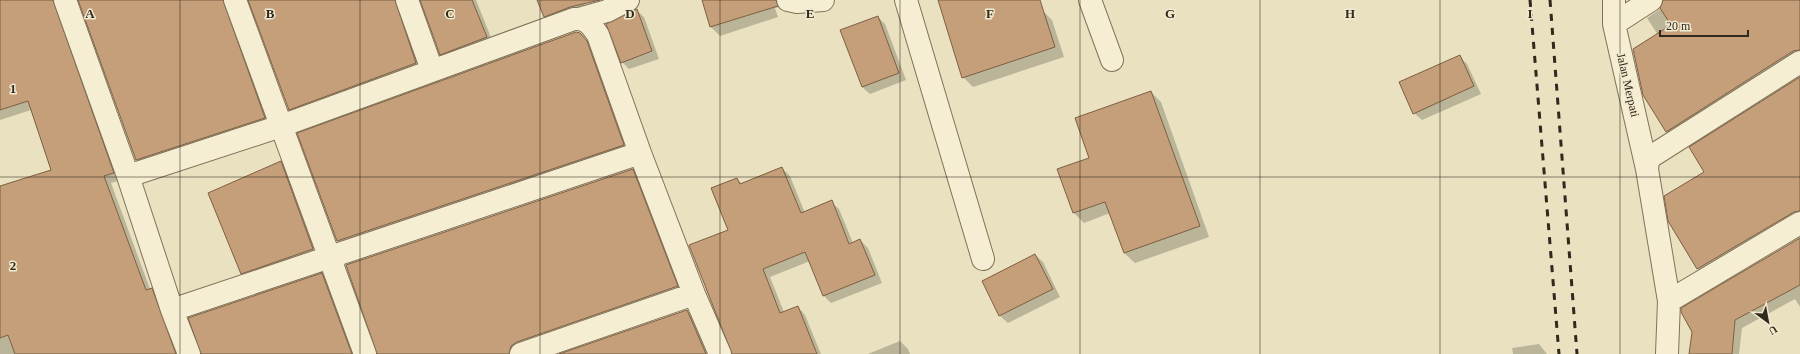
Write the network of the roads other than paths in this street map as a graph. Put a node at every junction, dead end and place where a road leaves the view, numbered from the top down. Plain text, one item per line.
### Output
1 (65, 0) edge
2 (235, 0) edge
3 (407, 0) edge
4 (628, 0) edge
5 (788, 0) edge
6 (823, 0) edge
7 (906, 0) edge
8 (1090, 0) edge
9 (1614, 0) edge
10 (1651, 0) edge
11 (582, 18) junction
12 (1614, 24) junction
13 (1112, 60) dead end
14 (1800, 62) edge
15 (432, 70) junction
16 (280, 126) junction
17 (640, 153) junction
18 (1647, 169) junction
19 (128, 176) junction
20 (1800, 223) edge
21 (329, 258) junction
22 (983, 259) dead end
23 (694, 294) junction
24 (1669, 301) junction
25 (172, 310) junction
26 (189, 354) edge
27 (365, 354) edge
28 (521, 354) edge
29 (720, 354) edge
30 (1667, 354) edge

1 - 19 street
2 - 16 street
3 - 15 street
4 - 11 street
5 - 6 street
7 - 22 street
8 - 13 street
9 - 12 street, Jalan Merpati
10 - 12 street
11 - 15 street
11 - 17 street
12 - 18 street, Jalan Merpati
14 - 18 street
15 - 16 street
16 - 19 street
16 - 21 street
17 - 21 street
17 - 23 street
18 - 24 street, Jalan Merpati
19 - 25 street
20 - 24 street
21 - 25 street
21 - 27 street
23 - 28 street
23 - 29 street
24 - 30 street, Jalan Merpati
25 - 26 street

